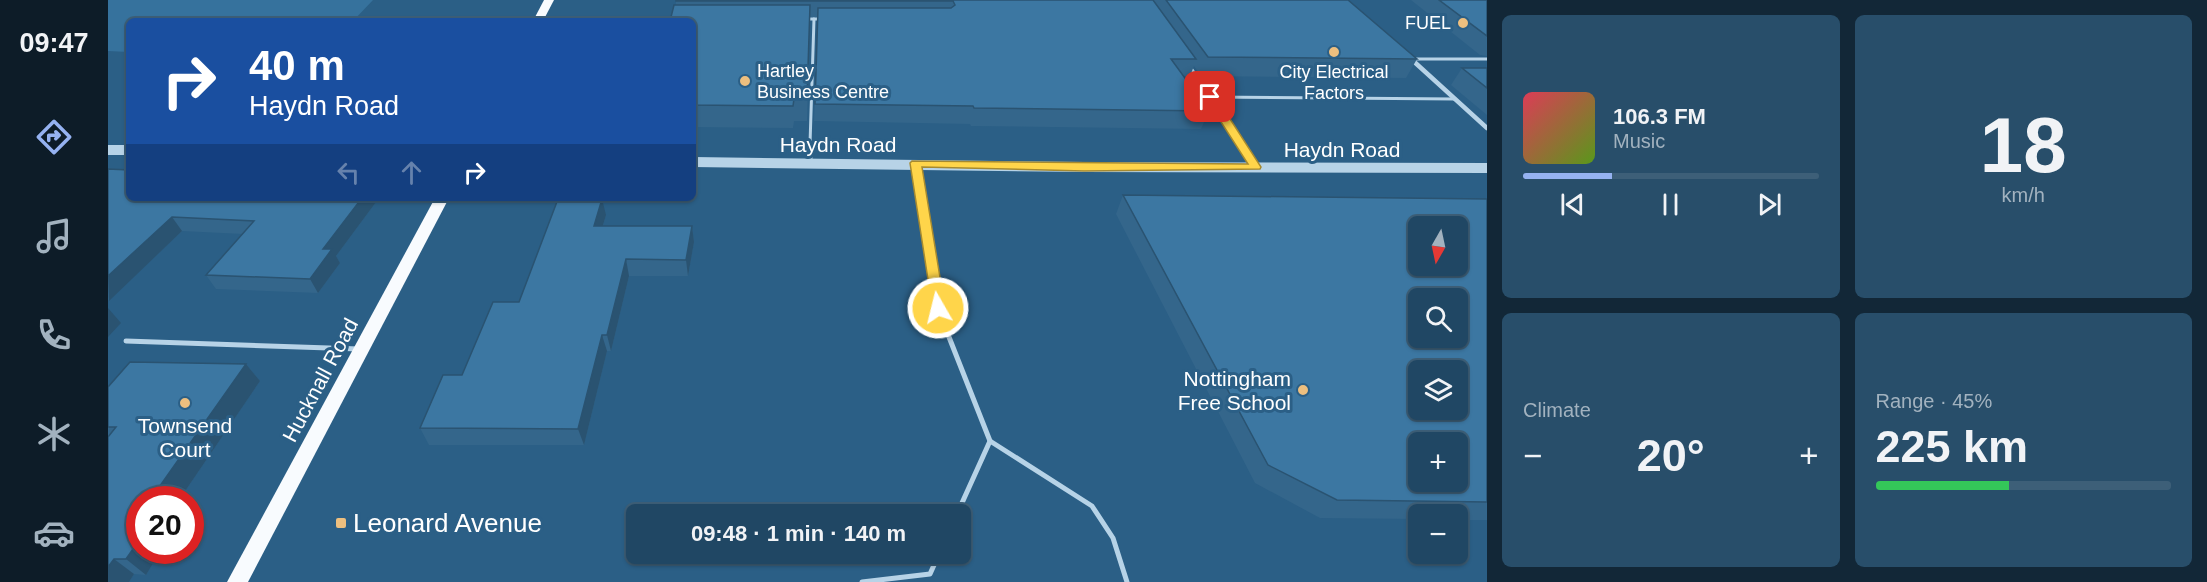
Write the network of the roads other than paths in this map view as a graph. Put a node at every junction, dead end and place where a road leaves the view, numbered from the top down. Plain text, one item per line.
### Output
1 (549, 0) edge
2 (540, 18) edge
3 (802, 19) edge
4 (814, 19) junction
5 (825, 19) edge
6 (1403, 51) edge
7 (1183, 58) edge
8 (1411, 59) junction
9 (1487, 59) edge
10 (1210, 97) junction
11 (1455, 99) junction
12 (1487, 128) edge
13 (108, 150) edge
14 (126, 150) edge
15 (696, 162) edge
16 (810, 162) junction
17 (916, 163) junction
18 (1256, 167) junction
19 (1487, 168) edge
20 (440, 201) edge
21 (126, 341) dead end
22 (362, 349) junction
23 (990, 441) junction
24 (962, 504) edge
25 (934, 564) edge
26 (930, 574) junction
27 (237, 582) edge
28 (862, 582) edge
29 (932, 582) edge
30 (1127, 582) edge

1 - 2 main road
3 - 4 lane
4 - 5 lane
4 - 16 lane
6 - 8 street
7 - 10 street
8 - 9 lane
8 - 11 street
10 - 11 lane
10 - 18 street
11 - 12 street
13 - 14 street
15 - 16 street, Haydn Road
16 - 17 street, Haydn Road
17 - 18 street, Haydn Road
17 - 23 lane
18 - 19 street, Haydn Road
20 - 22 main road, Hucknall Road
21 - 22 lane
22 - 27 main road, Hucknall Road
23 - 24 lane
23 - 30 lane
25 - 26 lane
26 - 28 lane
26 - 29 lane

